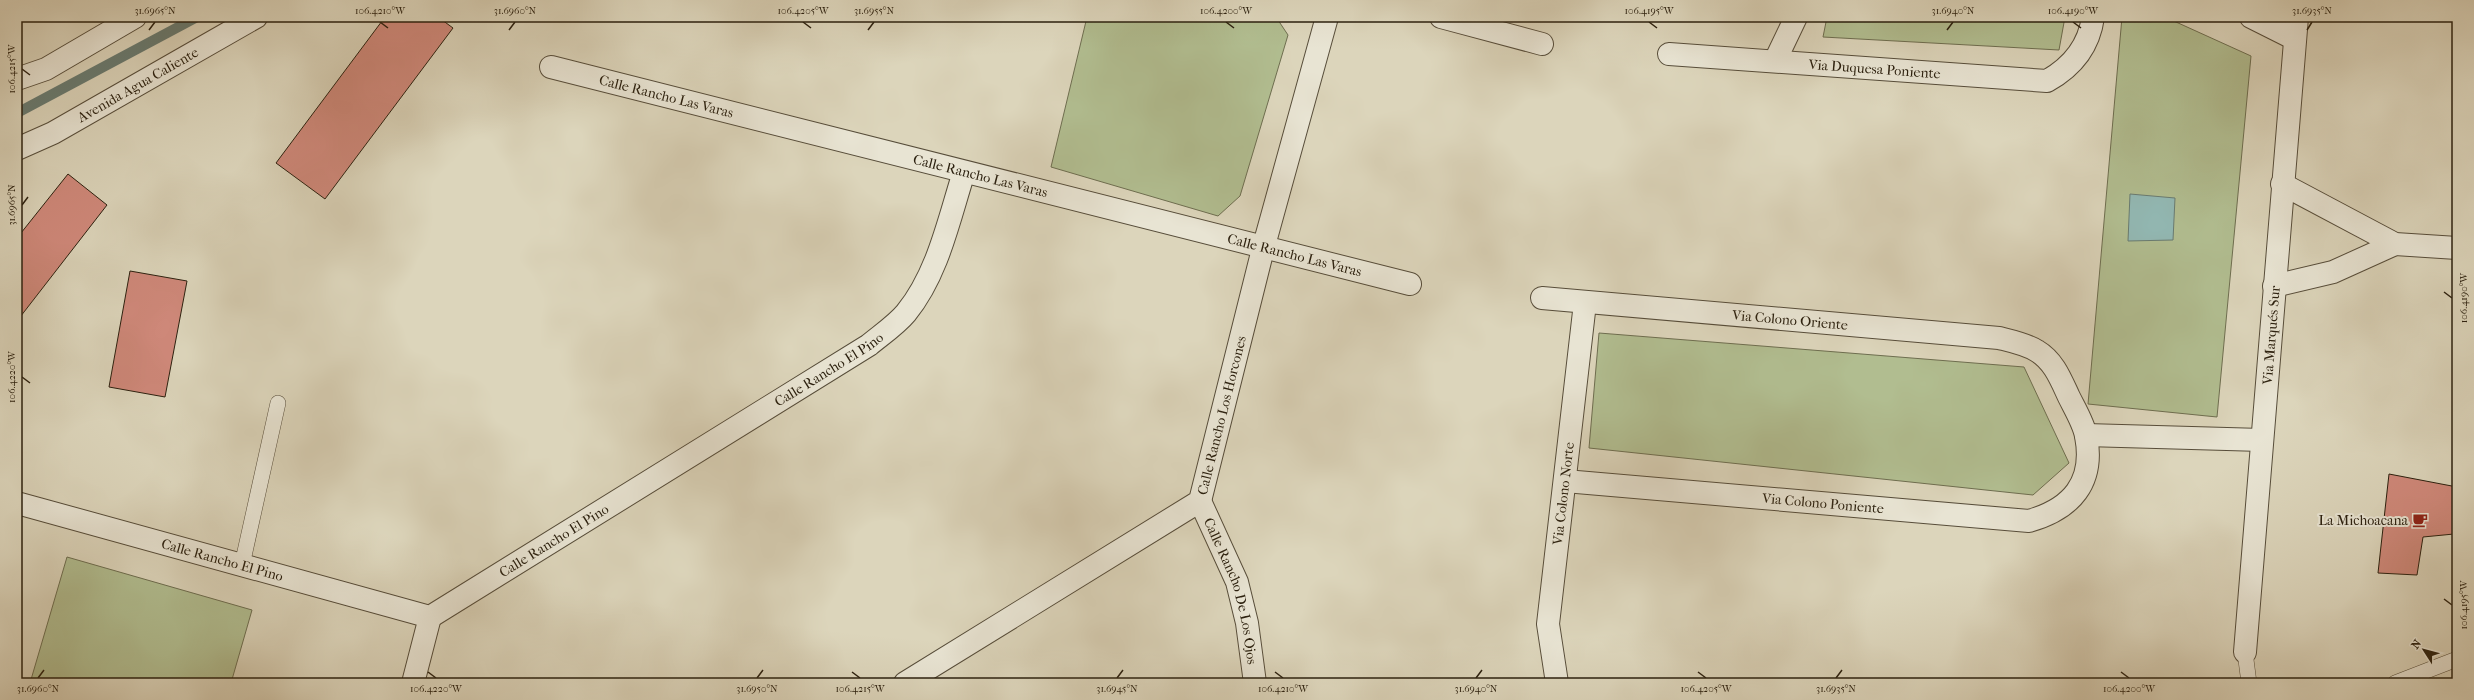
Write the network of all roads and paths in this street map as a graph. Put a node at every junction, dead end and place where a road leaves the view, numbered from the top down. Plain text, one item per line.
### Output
1 (135, 17) edge
2 (256, 17) edge
3 (1327, 17) edge
4 (1441, 17) edge
5 (1796, 17) edge
6 (2093, 17) edge
7 (2251, 17) edge
8 (2297, 17) edge
9 (2295, 39) junction
10 (1542, 44) dead end
11 (1669, 54) dead end
12 (1775, 61) junction
13 (551, 67) dead end
14 (17, 79) edge
15 (17, 149) edge
16 (964, 172) junction
17 (2282, 184) junction
18 (2395, 244) junction
19 (2457, 248) edge
20 (1263, 249) junction
21 (1410, 284) dead end
22 (2274, 286) junction
23 (1542, 298) dead end
24 (1585, 303) junction
25 (278, 403) dead end
26 (2086, 435) junction
27 (2262, 440) junction
28 (1565, 481) junction
29 (1200, 501) junction
30 (17, 503) edge
31 (242, 565) junction
32 (430, 617) junction
33 (2245, 652) joint
34 (2457, 659) edge
35 (413, 683) edge
36 (905, 683) edge
37 (1255, 683) edge
38 (1557, 683) edge
39 (2249, 683) edge
40 (2395, 683) edge

1 - 14 street
2 - 15 street, Avenida Agua Caliente
3 - 20 street, Calle Rancho Los Horcones
4 - 10 street
5 - 12 street
6 - 12 street, Via Duquesa Poniente
7 - 9 street
8 - 9 street, Via Marqués Sur
9 - 17 street, Via Marqués Sur
11 - 12 street, Via Duquesa Poniente
13 - 16 street, Calle Rancho Las Varas
16 - 20 street, Calle Rancho Las Varas
16 - 32 street, Calle Rancho El Pino
17 - 18 street
17 - 22 street, Via Marqués Sur
18 - 19 street
18 - 22 street
20 - 21 street, Calle Rancho Las Varas
20 - 29 street, Calle Rancho Los Horcones
22 - 27 street, Via Marqués Sur
23 - 24 street, Via Colono Oriente
24 - 26 street, Via Colono Oriente
24 - 28 street, Via Colono Norte
25 - 31 lane
26 - 27 street
26 - 28 street, Via Colono Poniente
27 - 33 street, Via Marqués Sur
28 - 38 street, Via Colono Norte
29 - 36 street, Calle Rancho Los Horcones
29 - 37 street, Calle Rancho De Los Ojos
30 - 31 street, Calle Rancho El Pino
31 - 32 street, Calle Rancho El Pino
32 - 35 street
33 - 39 lane
34 - 40 lane

